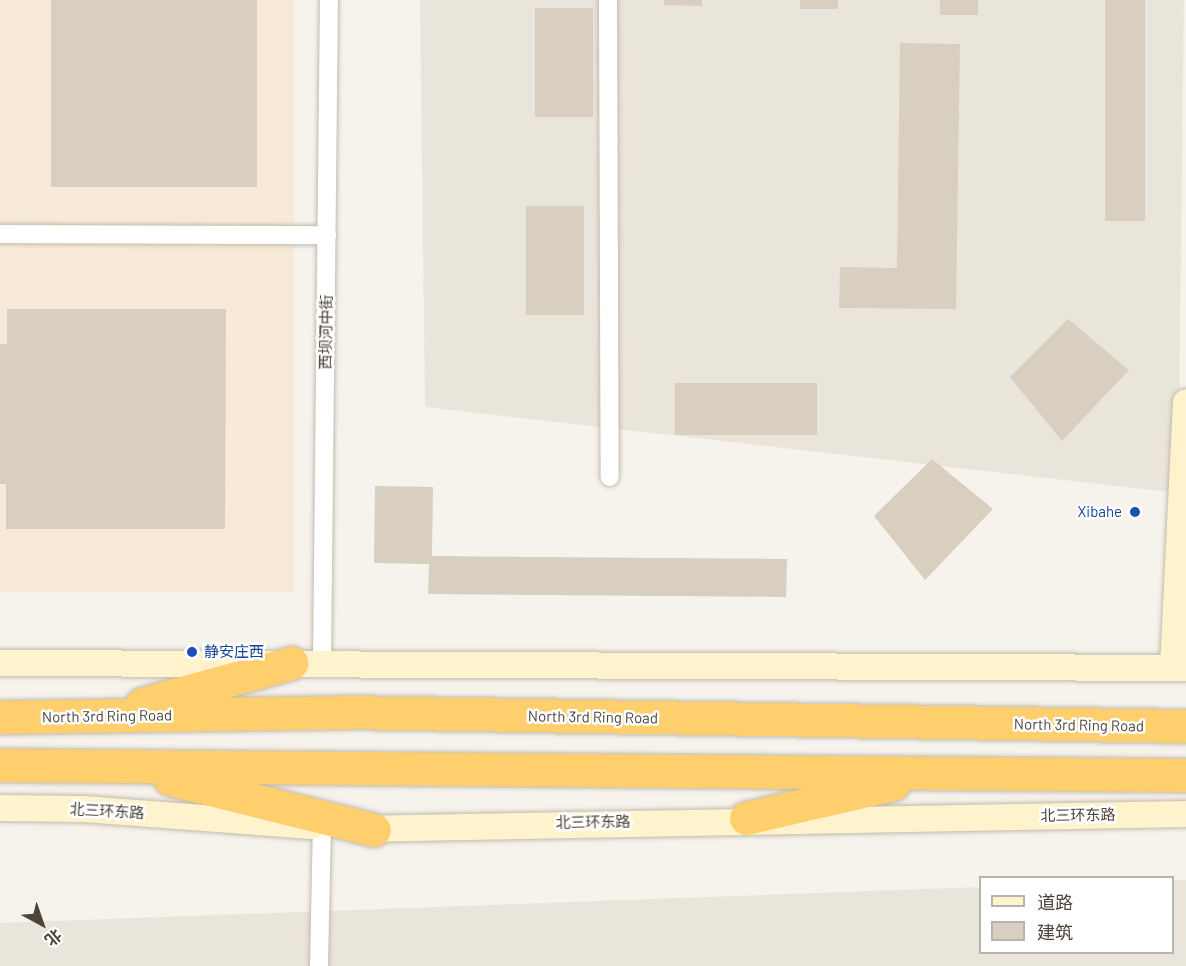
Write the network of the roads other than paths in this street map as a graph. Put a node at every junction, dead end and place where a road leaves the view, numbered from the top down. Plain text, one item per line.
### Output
1 (329, 0) edge
2 (608, 0) edge
3 (0, 234) edge
4 (327, 235) junction
5 (1186, 402) edge
6 (610, 477) dead end
7 (0, 663) edge
8 (306, 663) junction
9 (1180, 668) edge
10 (0, 717) edge
11 (95, 717) junction
12 (1186, 726) edge
13 (0, 765) edge
14 (119, 766) junction
15 (944, 772) junction
16 (1186, 775) edge
17 (0, 808) edge
18 (1186, 814) edge
19 (746, 818) junction
20 (322, 826) junction
21 (374, 830) junction
22 (319, 966) edge

1 - 4 street, 西坝河中街
2 - 6 street
3 - 4 street
4 - 8 street, 西坝河中街
5 - 9 street
7 - 8 street
8 - 9 street
8 - 11 highway
10 - 11 highway, North 3rd Ring Road
11 - 12 highway, North 3rd Ring Road
13 - 14 highway
14 - 15 highway
14 - 21 highway
15 - 16 highway
15 - 19 highway
17 - 20 street, 北三环东路
18 - 19 street, 北三环东路
19 - 21 street, 北三环东路
20 - 21 street, 北三环东路
20 - 22 street

